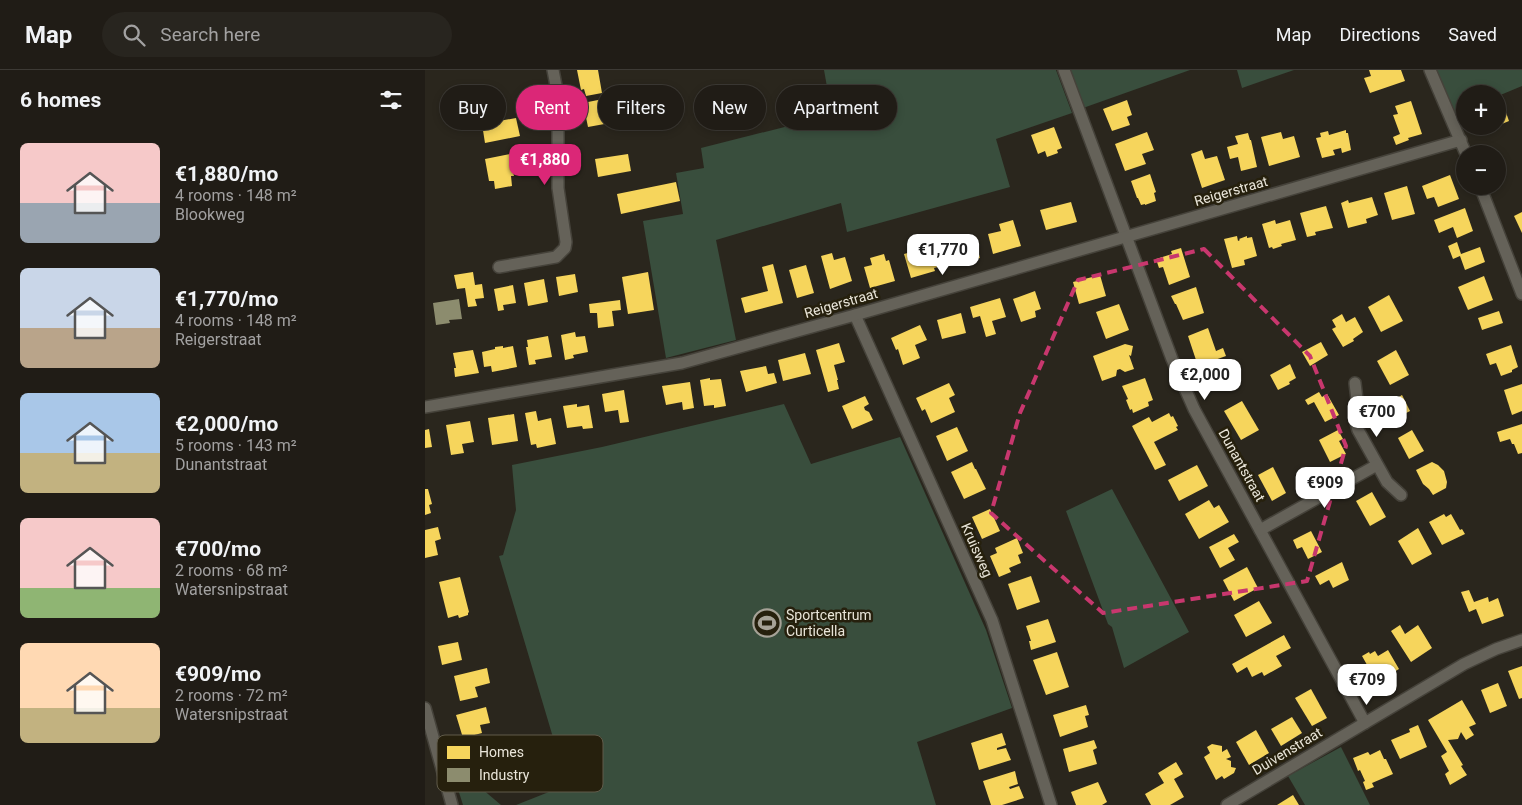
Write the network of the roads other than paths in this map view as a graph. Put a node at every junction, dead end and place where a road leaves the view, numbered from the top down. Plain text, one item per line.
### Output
1 (553, 70) edge
2 (1064, 70) edge
3 (1430, 70) edge
4 (1461, 140) junction
5 (1463, 145) edge
6 (1484, 195) edge
7 (1127, 237) junction
8 (499, 267) dead end
9 (1522, 294) edge
10 (855, 315) junction
11 (1355, 383) dead end
12 (425, 407) edge
13 (1377, 465) junction
14 (1401, 495) dead end
15 (1260, 530) junction
16 (1522, 640) edge
17 (425, 708) edge
18 (1365, 722) junction
19 (437, 751) edge
20 (448, 792) edge
21 (452, 805) edge
22 (1051, 805) edge
23 (1227, 805) edge

1 - 8 street
2 - 7 street, Dunantstraat
3 - 4 street
4 - 5 street
4 - 7 street, Reigerstraat
6 - 9 street
7 - 10 street, Reigerstraat
7 - 15 street, Dunantstraat
10 - 12 street, Reigerstraat
10 - 22 street, Kruisweg
11 - 13 street
13 - 14 street
13 - 15 street
15 - 18 street, Dunantstraat
16 - 18 street, Duivenstraat
17 - 19 street
18 - 23 street, Duivenstraat
20 - 21 street

